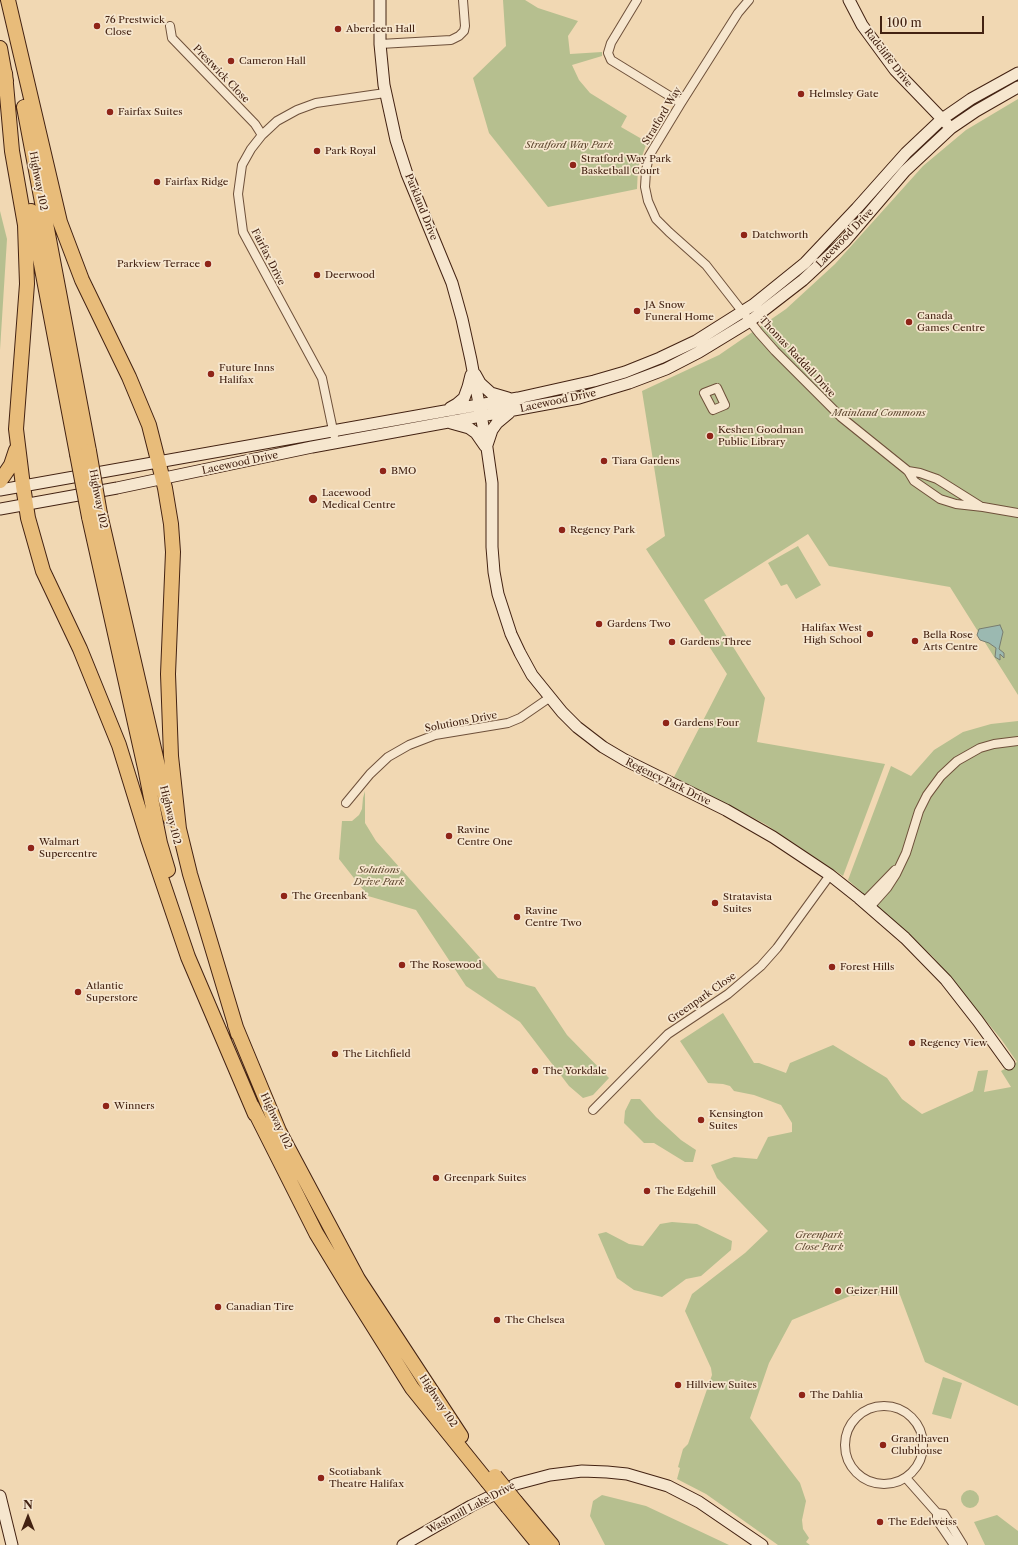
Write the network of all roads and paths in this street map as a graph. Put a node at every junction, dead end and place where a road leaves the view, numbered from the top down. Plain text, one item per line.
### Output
1 (4, 0) edge
2 (8, 0) edge
3 (380, 0) edge
4 (463, 0) edge
5 (637, 0) edge
6 (749, 0) edge
7 (849, 0) edge
8 (170, 26) dead end
9 (380, 44) junction
10 (0, 48) edge
11 (5, 73) junction
12 (1018, 73) edge
13 (1018, 87) edge
14 (385, 92) junction
15 (681, 103) junction
16 (942, 119) junction
17 (951, 128) junction
18 (262, 135) junction
19 (746, 317) junction
20 (472, 369) junction
21 (518, 398) junction
22 (445, 411) junction
23 (480, 411) junction
24 (514, 411) junction
25 (445, 422) junction
26 (334, 438) junction
27 (17, 444) junction
28 (487, 448) junction
29 (83, 452) junction
30 (159, 462) junction
31 (908, 470) junction
32 (163, 479) junction
33 (0, 481) edge
34 (23, 486) junction
35 (0, 490) edge
36 (25, 504) junction
37 (983, 507) junction
38 (0, 509) edge
39 (1018, 513) edge
40 (94, 516) junction
41 (549, 698) junction
42 (1018, 741) edge
43 (346, 803) dead end
44 (830, 875) junction
45 (867, 905) junction
46 (238, 1034) junction
47 (1009, 1064) dead end
48 (592, 1110) dead end
49 (255, 1114) junction
50 (906, 1478) junction
51 (491, 1479) junction
52 (1, 1502) edge
53 (512, 1504) junction
54 (937, 1513) junction
55 (12, 1545) edge
56 (403, 1545) edge
57 (539, 1545) edge
58 (552, 1545) edge
59 (762, 1545) edge
60 (954, 1545) edge
61 (963, 1545) edge

1 - 29 highway, Highway 102
2 - 30 highway
3 - 9 main road, Parkland Drive
4 - 9 street
5 - 15 street
6 - 15 street, Stratford Way
7 - 16 main road, Radcliffe Drive
8 - 18 street, Prestwick Close
9 - 14 main road, Parkland Drive
10 - 11 highway, Highway 102
11 - 27 highway
11 - 29 highway, Highway 102
12 - 16 main road, Lacewood Drive
13 - 17 main road, Lacewood Drive
14 - 18 street, Fairfax Drive
14 - 20 main road, Parkland Drive
15 - 19 street, Stratford Way
16 - 17 main road, Radcliffe Drive
16 - 19 main road, Lacewood Drive
17 - 19 main road, Lacewood Drive
18 - 26 street, Fairfax Drive
19 - 21 main road, Lacewood Drive
19 - 24 main road, Lacewood Drive
19 - 31 street, Thomas Raddall Drive
20 - 21 main road
20 - 22 main road
20 - 23 main road, Parkland Drive
21 - 23 main road, Lacewood Drive
22 - 23 main road, Lacewood Drive
22 - 26 main road, Lacewood Drive
23 - 24 main road, Lacewood Drive
23 - 25 main road, Lacewood Drive
23 - 28 main road, Regency Park Drive
24 - 28 main road
25 - 26 main road, Lacewood Drive
25 - 28 main road
26 - 30 main road, Lacewood Drive
26 - 32 main road, Lacewood Drive
27 - 33 highway
27 - 34 highway
28 - 41 main road, Regency Park Drive
29 - 40 highway, Highway 102, bridge
30 - 32 highway
30 - 34 main road, Lacewood Drive
31 - 37 street, Thomas Raddall Drive
31 - 37 street, Thomas Raddall Drive
32 - 36 main road, Lacewood Drive
32 - 46 highway
34 - 35 main road, Lacewood Drive
34 - 36 highway
36 - 38 main road, Lacewood Drive
36 - 49 highway
37 - 39 street, Thomas Raddall Drive
40 - 46 highway, Highway 102
40 - 49 highway, Highway 102
41 - 43 street, Solutions Drive
41 - 44 main road, Regency Park Drive
42 - 45 street
44 - 45 main road, Regency Park Drive
44 - 48 street, Greenpark Close
45 - 47 main road, Regency Park Drive
46 - 51 highway, Highway 102
49 - 51 highway, Highway 102
50 - 50 street
50 - 54 street
51 - 53 highway, Highway 102, bridge
52 - 55 main road
53 - 57 highway, Highway 102
53 - 58 highway, Highway 102
54 - 60 street
54 - 61 street
56 - 59 main road, Washmill Lake Drive

